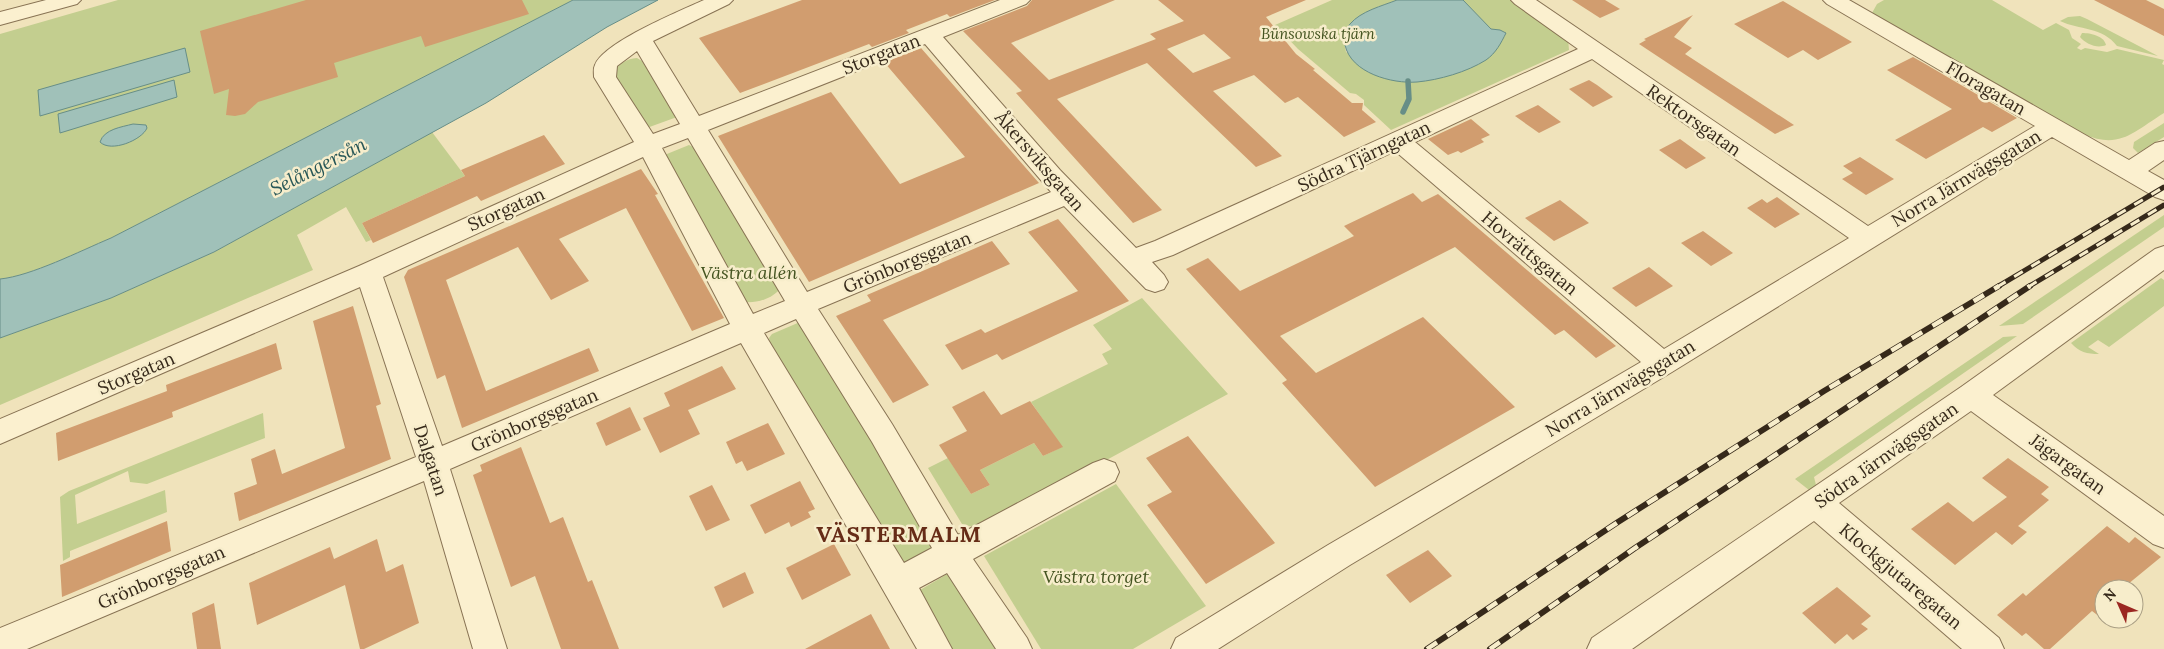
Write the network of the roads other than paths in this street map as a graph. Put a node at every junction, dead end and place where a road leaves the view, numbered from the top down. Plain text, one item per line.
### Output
1 (70, 0) edge
2 (722, 0) edge
3 (1019, 0) edge
4 (1522, 0) edge
5 (1834, 0) edge
6 (0, 19) edge
7 (929, 36) junction
8 (641, 40) junction
9 (1594, 50) junction
10 (2051, 126) junction
11 (693, 127) junction
12 (1399, 141) junction
13 (648, 145) junction
14 (2164, 149) edge
15 (2130, 171) junction
16 (2164, 191) edge
17 (1068, 194) junction
18 (1867, 238) junction
19 (2164, 256) edge
20 (1133, 259) junction
21 (368, 273) junction
22 (1154, 282) dead end
23 (801, 305) junction
24 (747, 329) junction
25 (1662, 364) junction
26 (1971, 395) junction
27 (0, 432) edge
28 (433, 463) junction
29 (1104, 472) dead end
30 (1816, 504) junction
31 (2164, 534) edge
32 (952, 554) junction
33 (898, 583) junction
34 (0, 644) edge
35 (490, 649) edge
36 (935, 649) edge
37 (1015, 649) edge
38 (1188, 649) edge
39 (1604, 649) edge
40 (1987, 649) edge

1 - 6 street
2 - 8 street
3 - 7 street, Storgatan
4 - 9 street, Rektorsgatan
5 - 10 street, Floragatan
7 - 11 street, Storgatan
7 - 17 street, Åkersviksgatan
8 - 11 street
8 - 13 street
9 - 12 street, Södra Tjärngatan
9 - 18 street, Rektorsgatan
10 - 15 street, Floragatan
10 - 18 street, Norra Järnvägsgatan
11 - 13 street, Storgatan
11 - 23 street
12 - 20 street, Södra Tjärngatan
12 - 25 street, Hovrättsgatan
13 - 21 street, Storgatan
13 - 24 street
14 - 15 street
15 - 16 street, Floragatan
17 - 20 street, Åkersviksgatan
17 - 23 street, Grönborgsgatan
18 - 25 street, Norra Järnvägsgatan
19 - 26 street, Södra Järnvägsgatan
20 - 22 street, Åkersviksgatan
21 - 27 street, Storgatan
21 - 28 street, Dalgatan
23 - 24 street, Grönborgsgatan
23 - 32 street
24 - 28 street, Grönborgsgatan
24 - 33 street
25 - 38 street, Norra Järnvägsgatan
26 - 30 street, Södra Järnvägsgatan
26 - 31 street, Jägargatan
28 - 34 street, Grönborgsgatan
28 - 35 street, Dalgatan
29 - 32 street
30 - 39 street, Södra Järnvägsgatan
30 - 40 street, Klockgjutaregatan
32 - 33 street
32 - 37 street
33 - 36 street

